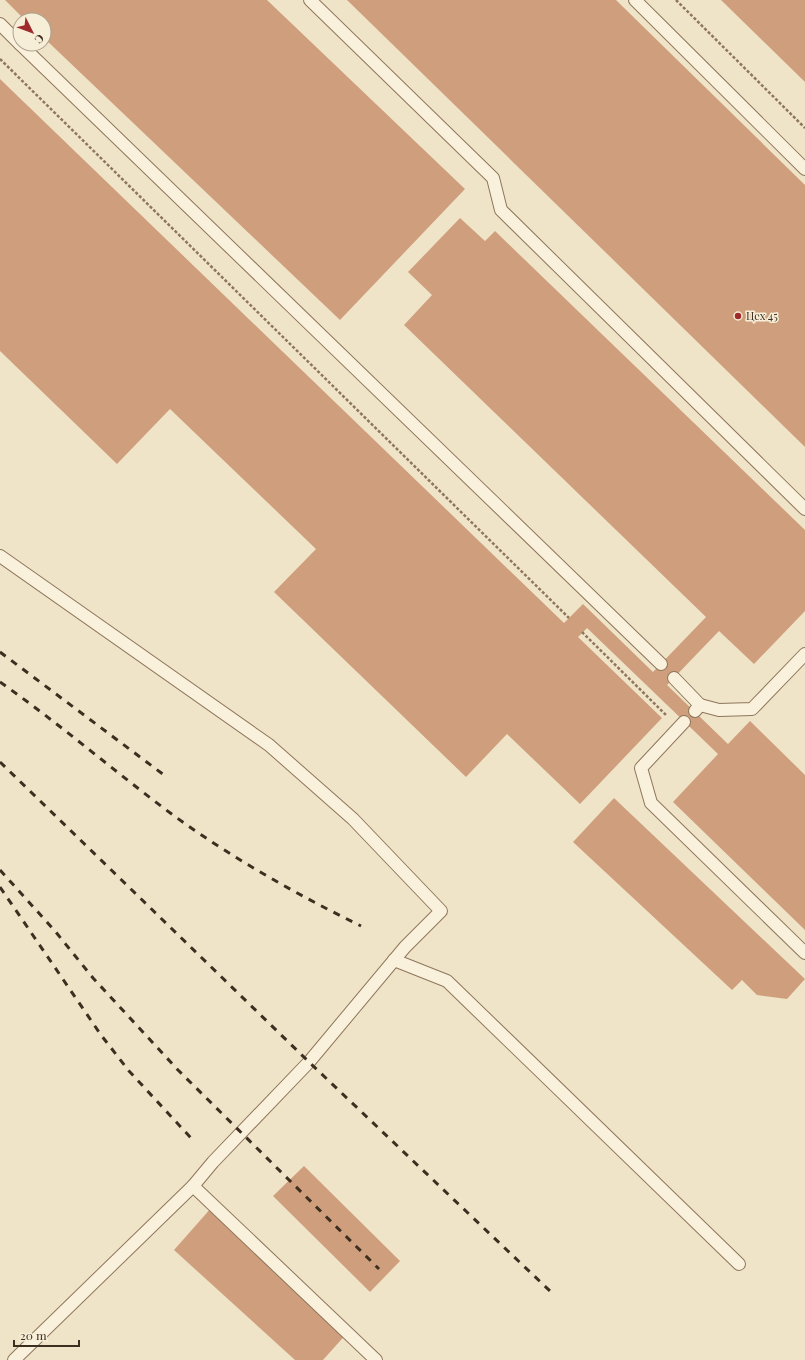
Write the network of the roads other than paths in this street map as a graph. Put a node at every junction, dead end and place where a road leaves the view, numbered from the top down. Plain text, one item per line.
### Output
1 (310, 0) edge
2 (635, 0) edge
3 (0, 24) edge
4 (12, 36) edge
5 (28, 52) edge
6 (805, 169) edge
7 (805, 509) edge
8 (0, 556) edge
9 (805, 654) edge
10 (660, 664) dead end
11 (674, 678) dead end
12 (681, 725) road end
13 (805, 953) edge
14 (394, 960) junction
15 (193, 1186) junction
16 (738, 1264) dead end
17 (14, 1360) edge
18 (376, 1360) edge

1 - 7 lane
2 - 6 lane
3 - 4 lane
5 - 10 lane
8 - 14 lane
9 - 11 lane
12 - 13 lane
14 - 15 lane
14 - 16 lane
15 - 17 lane
15 - 18 lane

